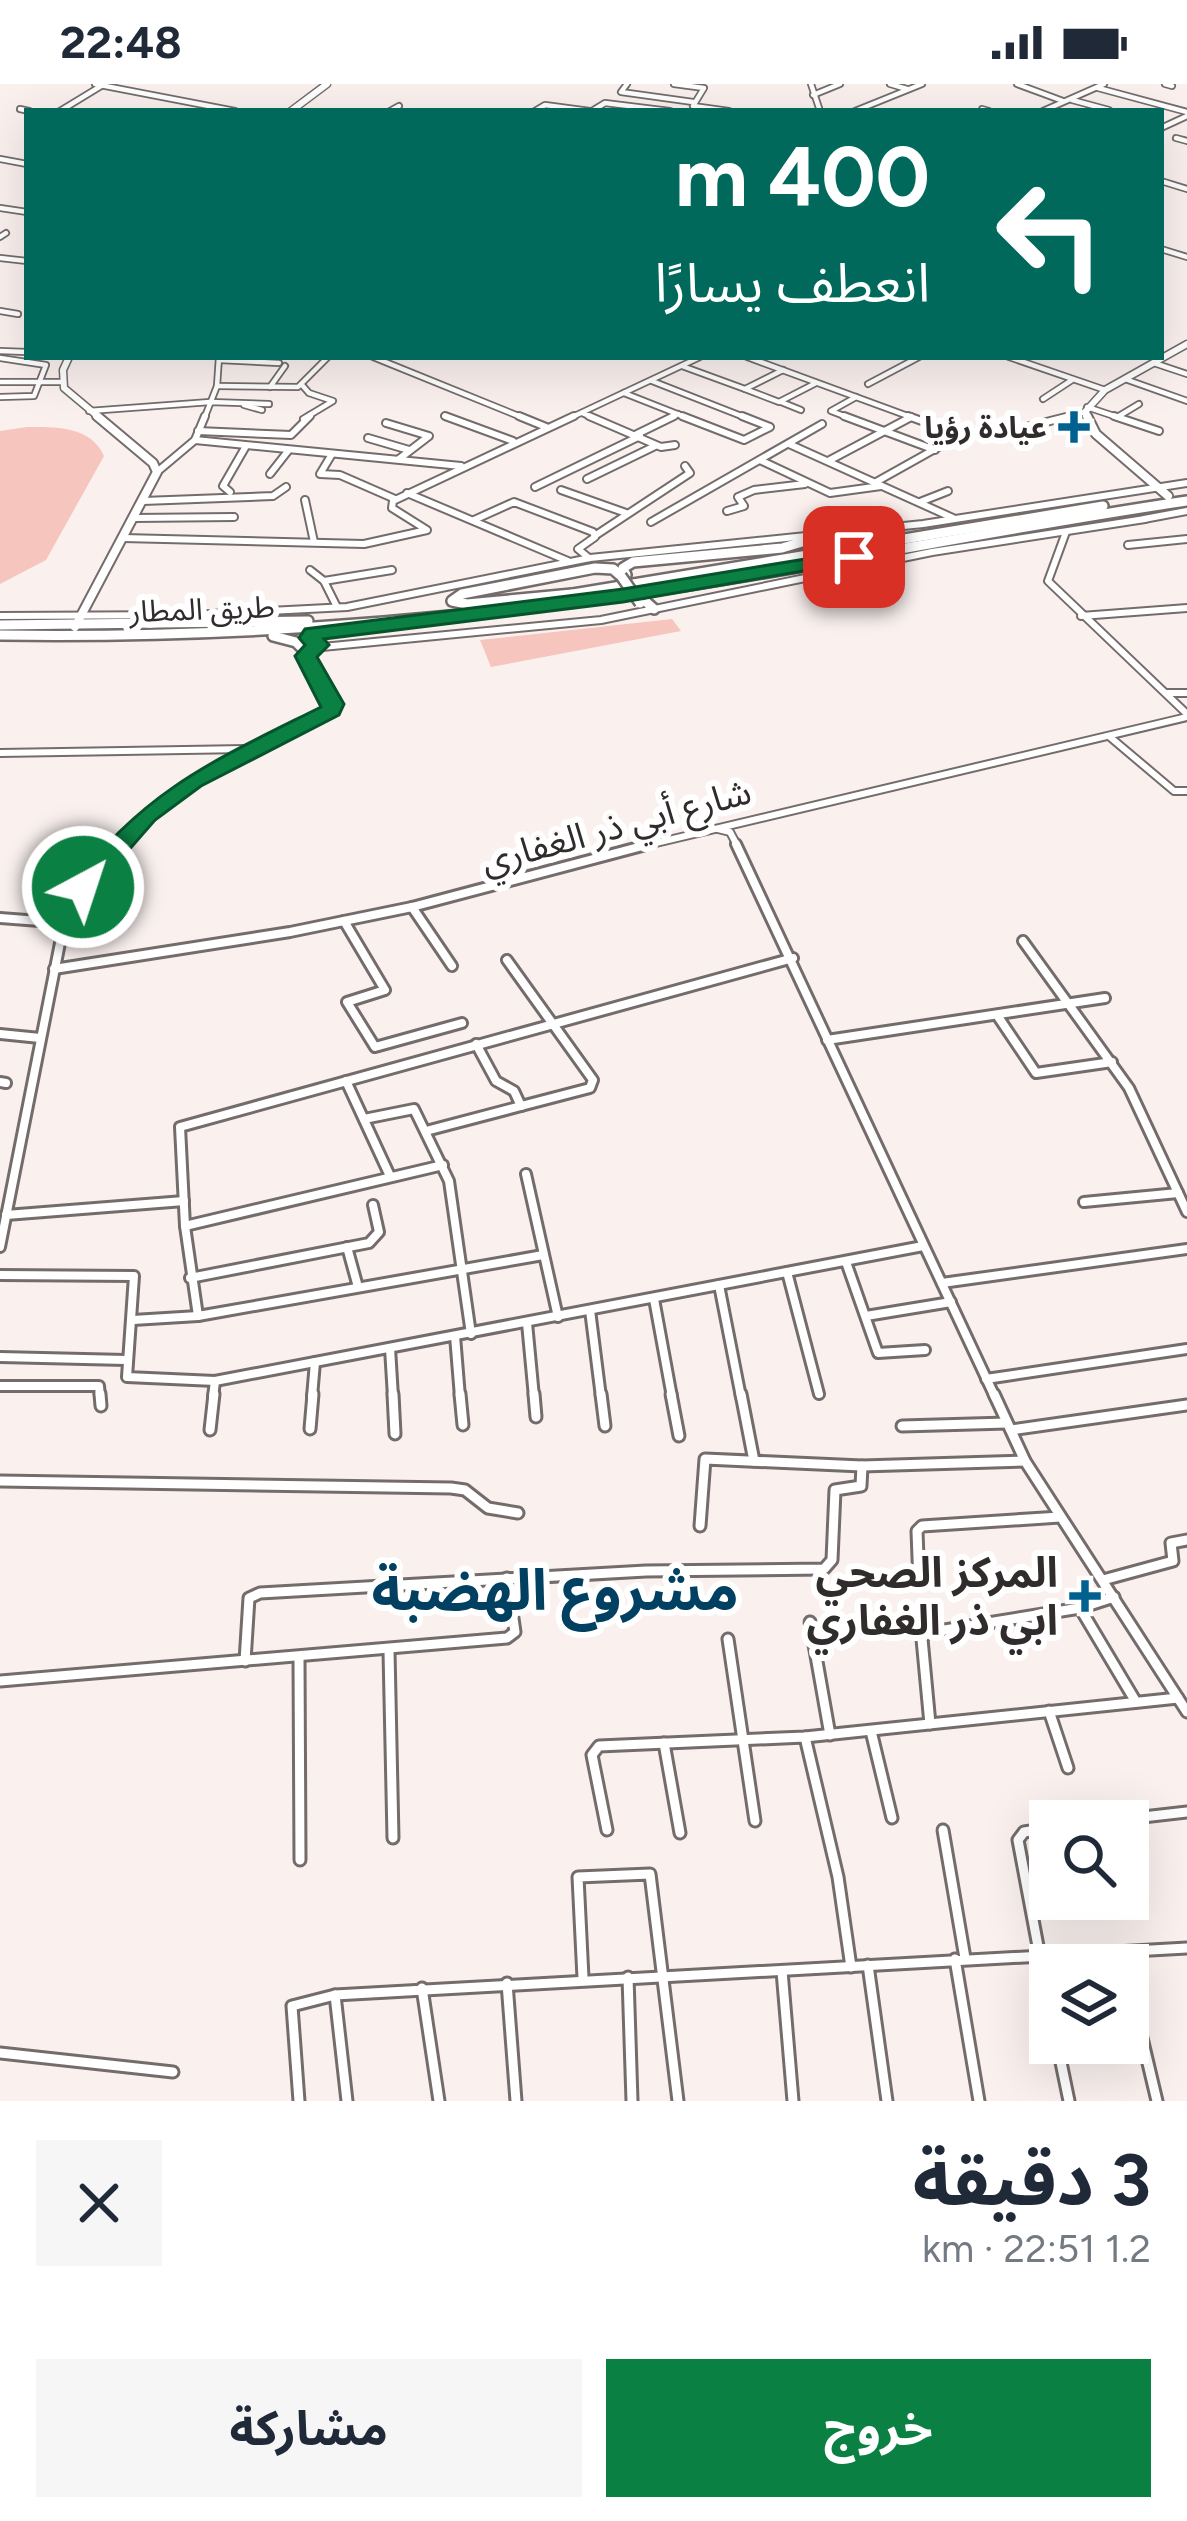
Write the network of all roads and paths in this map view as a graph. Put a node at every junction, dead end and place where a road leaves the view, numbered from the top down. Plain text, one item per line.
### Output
1 (327, 84) edge
2 (627, 84) edge
3 (674, 84) edge
4 (811, 84) edge
5 (840, 84) edge
6 (890, 84) edge
7 (922, 84) edge
8 (1017, 84) edge
9 (98, 85) edge
10 (1101, 86) edge
11 (908, 90) junction
12 (813, 95) junction
13 (1068, 101) junction
14 (693, 102) junction
15 (399, 106) dead end
16 (64, 108) edge
17 (219, 108) edge
18 (295, 108) edge
19 (395, 108) edge
20 (598, 108) edge
21 (643, 108) edge
22 (707, 108) edge
23 (819, 108) edge
24 (863, 108) edge
25 (1052, 108) edge
26 (1100, 108) edge
27 (20, 110) dead end
28 (24, 110) edge
29 (1187, 114) edge
30 (1176, 138) dead end
31 (1187, 141) edge
32 (1164, 252) edge
33 (1187, 257) edge
34 (0, 311) edge
35 (18, 314) dead end
36 (1187, 344) edge
37 (1164, 355) edge
38 (0, 357) edge
39 (68, 360) edge
40 (219, 360) edge
41 (237, 360) edge
42 (325, 360) edge
43 (380, 360) edge
44 (694, 360) edge
45 (755, 360) edge
46 (913, 360) edge
47 (1018, 360) edge
48 (1158, 360) edge
49 (1154, 363) junction
50 (681, 366) junction
51 (783, 370) junction
52 (1187, 374) edge
53 (1073, 379) junction
54 (1125, 379) junction
55 (651, 380) junction
56 (0, 382) edge
57 (62, 382) junction
58 (40, 383) junction
59 (818, 383) junction
60 (868, 384) dead end
61 (302, 385) junction
62 (217, 386) junction
63 (270, 388) junction
64 (745, 389) junction
65 (1105, 390) junction
66 (624, 393) junction
67 (0, 397) edge
68 (856, 397) junction
69 (1043, 399) dead end
70 (1187, 401) edge
71 (210, 402) junction
72 (779, 402) junction
73 (244, 404) junction
74 (269, 404) dead end
75 (1139, 404) dead end
76 (1086, 409) junction
77 (262, 410) dead end
78 (801, 410) dead end
79 (87, 411) junction
80 (581, 412) junction
81 (678, 414) junction
82 (446, 416) dead end
83 (911, 417) junction
84 (1118, 417) junction
85 (386, 423) dead end
86 (822, 424) dead end
87 (547, 428) junction
88 (199, 430) junction
89 (885, 431) junction
90 (1159, 431) dead end
91 (974, 432) dead end
92 (638, 435) junction
93 (368, 438) dead end
94 (195, 440) junction
95 (514, 442) junction
96 (789, 444) junction
97 (656, 445) junction
98 (675, 445) dead end
99 (246, 446) junction
100 (288, 451) junction
101 (411, 451) junction
102 (936, 451) junction
103 (332, 454) junction
104 (398, 460) junction
105 (758, 460) junction
106 (829, 460) junction
107 (463, 466) junction
108 (685, 466) dead end
109 (157, 472) junction
110 (270, 474) dead end
111 (587, 479) dead end
112 (806, 483) junction
113 (1187, 483) edge
114 (879, 484) junction
115 (286, 487) dead end
116 (1156, 487) junction
117 (535, 488) dead end
118 (561, 490) dead end
119 (949, 491) dead end
120 (230, 492) dead end
121 (406, 493) junction
122 (1168, 496) junction
123 (1187, 497) edge
124 (395, 499) junction
125 (305, 500) dead end
126 (143, 501) junction
127 (918, 502) junction
128 (727, 511) dead end
129 (1187, 511) edge
130 (627, 514) junction
131 (234, 517) dead end
132 (134, 518) junction
133 (174, 518) junction
134 (954, 519) junction
135 (472, 521) junction
136 (651, 522) dead end
137 (1066, 532) junction
138 (596, 535) junction
139 (811, 536) junction
140 (123, 538) junction
141 (169, 538) junction
142 (1187, 539) edge
143 (314, 542) junction
144 (1128, 545) dead end
145 (815, 555) junction
146 (590, 558) junction
147 (569, 562) junction
148 (392, 570) dead end
149 (310, 571) dead end
150 (623, 576) junction
151 (324, 581) junction
152 (572, 594) junction
153 (337, 607) junction
154 (643, 607) junction
155 (1187, 608) edge
156 (1081, 616) junction
157 (0, 621) edge
158 (78, 622) junction
159 (393, 622) junction
160 (254, 632) junction
161 (0, 635) edge
162 (318, 645) junction
163 (306, 652) junction
164 (1166, 693) junction
165 (1187, 693) edge
166 (1187, 716) edge
167 (1109, 736) junction
168 (248, 749) junction
169 (0, 753) edge
170 (1174, 791) junction
171 (1187, 791) edge
172 (1187, 803) edge
173 (714, 828) junction
174 (412, 907) junction
175 (0, 918) edge
176 (344, 921) junction
177 (66, 922) junction
178 (1022, 941) dead end
179 (793, 958) junction
180 (507, 960) dead end
181 (452, 965) dead end
182 (54, 969) junction
183 (1105, 998) dead end
184 (1070, 1005) junction
185 (997, 1015) junction
186 (554, 1022) junction
187 (462, 1023) dead end
188 (0, 1034) edge
189 (40, 1038) junction
190 (827, 1040) junction
191 (476, 1044) junction
192 (1112, 1062) junction
193 (346, 1081) junction
194 (521, 1106) junction
195 (364, 1119) junction
196 (426, 1131) junction
197 (443, 1165) junction
198 (526, 1174) dead end
199 (390, 1176) junction
200 (1178, 1193) junction
201 (184, 1202) junction
202 (1084, 1202) dead end
203 (373, 1205) dead end
204 (1187, 1212) edge
205 (6, 1215) junction
206 (185, 1226) junction
207 (0, 1244) edge
208 (347, 1246) junction
209 (923, 1246) junction
210 (1187, 1249) edge
211 (543, 1255) junction
212 (846, 1262) junction
213 (464, 1268) junction
214 (787, 1272) junction
215 (0, 1275) edge
216 (190, 1278) junction
217 (942, 1283) junction
218 (719, 1285) junction
219 (358, 1287) junction
220 (654, 1299) junction
221 (951, 1302) junction
222 (590, 1310) junction
223 (198, 1316) junction
224 (866, 1316) junction
225 (558, 1317) junction
226 (133, 1320) junction
227 (527, 1323) junction
228 (471, 1334) junction
229 (455, 1336) junction
230 (390, 1348) junction
231 (1187, 1349) edge
232 (925, 1350) dead end
233 (0, 1357) edge
234 (126, 1360) junction
235 (315, 1362) junction
236 (986, 1379) junction
237 (215, 1381) junction
238 (0, 1386) edge
239 (820, 1394) dead end
240 (101, 1406) dead end
241 (1187, 1406) edge
242 (536, 1417) dead end
243 (464, 1425) dead end
244 (605, 1426) dead end
245 (902, 1426) dead end
246 (1009, 1427) junction
247 (210, 1430) dead end
248 (310, 1430) dead end
249 (395, 1434) dead end
250 (679, 1436) dead end
251 (754, 1461) junction
252 (1025, 1461) junction
253 (862, 1466) junction
254 (0, 1481) edge
255 (518, 1514) dead end
256 (1062, 1517) junction
257 (700, 1526) dead end
258 (1187, 1540) edge
259 (507, 1578) junction
260 (1103, 1580) junction
261 (919, 1584) dead end
262 (1114, 1597) junction
263 (1080, 1608) junction
264 (810, 1622) dead end
265 (728, 1639) dead end
266 (389, 1651) junction
267 (299, 1659) junction
268 (245, 1661) junction
269 (0, 1682) edge
270 (1178, 1698) junction
271 (1136, 1702) junction
272 (1049, 1711) junction
273 (1187, 1712) edge
274 (930, 1724) junction
275 (871, 1731) junction
276 (830, 1735) junction
277 (805, 1737) junction
278 (743, 1741) junction
279 (664, 1743) junction
280 (1068, 1768) dead end
281 (1187, 1812) edge
282 (1149, 1816) edge
283 (892, 1818) dead end
284 (755, 1821) dead end
285 (608, 1830) dead end
286 (943, 1830) dead end
287 (1029, 1831) edge
288 (680, 1834) dead end
289 (393, 1838) dead end
290 (300, 1860) dead end
291 (1029, 1903) edge
292 (1187, 1948) edge
293 (1149, 1954) edge
294 (1029, 1955) edge
295 (960, 1959) junction
296 (868, 1965) junction
297 (851, 1966) junction
298 (782, 1971) junction
299 (628, 1977) junction
300 (665, 1977) junction
301 (583, 1978) junction
302 (507, 1983) junction
303 (422, 1988) junction
304 (335, 1995) junction
305 (0, 2053) edge
306 (1061, 2064) edge
307 (1148, 2064) edge
308 (173, 2072) dead end
309 (299, 2101) edge
310 (347, 2101) edge
311 (439, 2101) edge
312 (516, 2101) edge
313 (632, 2101) edge
314 (678, 2101) edge
315 (793, 2101) edge
316 (887, 2101) edge
317 (979, 2101) edge
318 (1069, 2101) edge
319 (1157, 2101) edge

1 - 18 main road
2 - 14 street
3 - 14 street
4 - 12 street
5 - 12 street
6 - 11 street
7 - 11 street
8 - 13 street
9 - 16 street
9 - 17 street
10 - 13 street
10 - 29 street
11 - 24 street
12 - 23 street
13 - 25 street
13 - 26 street
14 - 22 street
15 - 19 street
20 - 21 street
27 - 28 street
30 - 31 street
32 - 33 street
34 - 35 street
36 - 37 main road
38 - 58 street
39 - 57 main road
40 - 62 street
41 - 63 street
42 - 61 street
43 - 87 street
44 - 50 street
45 - 51 street
46 - 60 street
47 - 53 street
48 - 49 main road
49 - 52 street
49 - 54 main road
50 - 55 street
50 - 64 street
51 - 59 street
51 - 64 street
53 - 65 street
53 - 69 street
54 - 65 main road
54 - 70 street
55 - 66 street
55 - 81 street
56 - 58 street
57 - 58 street
57 - 79 main road
58 - 67 street
59 - 68 street
59 - 72 street
61 - 63 street
61 - 88 street
62 - 63 street
62 - 71 street
64 - 72 street
65 - 76 main road
66 - 80 street
66 - 81 street
68 - 83 street
68 - 89 street
71 - 73 street
71 - 79 street
71 - 88 street
72 - 78 street
73 - 74 street
73 - 77 street
75 - 84 street
76 - 84 street
76 - 91 street
76 - 116 main road
79 - 109 main road
80 - 87 street
80 - 92 street
81 - 92 street
82 - 95 street
83 - 89 street
83 - 102 street
84 - 90 street
85 - 101 street
86 - 96 street
87 - 95 street
88 - 94 street
89 - 102 street
89 - 106 street
92 - 97 street
92 - 117 street
93 - 101 street
94 - 99 street
94 - 109 street
95 - 107 street
96 - 105 street
96 - 106 street
97 - 98 street
97 - 111 street
99 - 100 street
99 - 120 street
100 - 103 street
100 - 110 street
101 - 104 street
102 - 114 street
103 - 104 street
103 - 124 street
104 - 107 street
105 - 112 street
105 - 136 street
106 - 114 street
107 - 121 street
108 - 130 street
109 - 126 main road
112 - 114 street
112 - 128 street
113 - 116 street
114 - 127 street
115 - 126 street
116 - 122 main road
116 - 134 street
118 - 130 street
119 - 127 street
121 - 124 street
121 - 135 street
122 - 123 highway, طريق المطار
122 - 145 highway, طريق المطار
123 - 159 highway, طريق المطار
124 - 143 street
125 - 143 street
126 - 132 main road
127 - 134 street
129 - 137 street
130 - 138 street
131 - 133 street
132 - 133 street
132 - 140 main road
133 - 141 street
134 - 139 street
135 - 138 street
135 - 147 street
137 - 154 street
137 - 156 street
138 - 146 street
139 - 145 highway
139 - 146 street
139 - 150 highway
140 - 141 street
140 - 158 main road
141 - 143 street
142 - 144 street
145 - 152 highway, طريق المطار
146 - 147 street
147 - 153 street
148 - 151 street
149 - 151 street
150 - 152 highway
150 - 154 highway, bridge
151 - 153 street
152 - 158 highway, طريق المطار
153 - 158 street
154 - 162 street
155 - 156 street
156 - 164 street
157 - 158 highway, طريق المطار
159 - 160 highway, طريق المطار
159 - 162 highway
160 - 161 highway, طريق المطار
160 - 163 highway
162 - 163 street
163 - 168 street
164 - 165 street
164 - 166 street
166 - 167 street, شارع أبي ذر الغفاري
167 - 170 street
167 - 173 street, شارع أبي ذر الغفاري
168 - 169 street
168 - 177 street
170 - 171 street
170 - 172 street
173 - 174 street, شارع أبي ذر الغفاري
173 - 179 street
174 - 176 street, شارع أبي ذر الغفاري
174 - 181 street
175 - 177 street
176 - 182 street, شارع أبي ذر الغفاري
176 - 187 street
177 - 182 street
178 - 184 street
179 - 186 street
179 - 190 street
180 - 186 street
182 - 189 street
183 - 184 street
184 - 185 street
184 - 192 street
185 - 190 street
185 - 192 street
186 - 191 street
186 - 194 street
188 - 189 street
189 - 205 street
190 - 209 street
191 - 193 street
191 - 194 street
192 - 200 street
193 - 195 street
193 - 201 street
194 - 196 street
195 - 196 street
195 - 199 street
196 - 197 street
197 - 199 street
197 - 213 street
198 - 211 street
199 - 206 street
200 - 202 street
200 - 204 street
201 - 205 street
201 - 206 street
203 - 208 street
205 - 207 street
206 - 216 street
208 - 216 street
208 - 219 street
209 - 212 street
209 - 217 street
210 - 217 street
211 - 213 street
211 - 225 street
212 - 214 street
212 - 224 street
213 - 219 street
213 - 228 street
214 - 218 street
214 - 239 street
215 - 226 street
216 - 223 street
217 - 221 street
218 - 220 street
218 - 251 street
219 - 223 street
220 - 222 street
220 - 250 street
221 - 224 street
221 - 236 street
222 - 225 street
222 - 244 street
223 - 226 street
224 - 232 street
225 - 227 street
226 - 234 street
227 - 228 street
227 - 242 street
228 - 229 street
229 - 230 street
229 - 243 street
230 - 235 street
230 - 249 street
231 - 236 street
233 - 234 street
234 - 237 street
235 - 237 street
235 - 248 street
236 - 246 street
237 - 247 street
238 - 240 street
241 - 246 street
245 - 246 street
246 - 252 street
251 - 253 street
251 - 257 street
252 - 253 street
252 - 256 street
253 - 259 street
254 - 255 street
256 - 260 street
256 - 261 street
258 - 260 street
259 - 266 street
259 - 268 street
260 - 262 street
262 - 263 street
262 - 270 street
263 - 271 street
263 - 274 street
264 - 276 street
265 - 278 street
266 - 267 street
266 - 289 street
267 - 268 street
267 - 290 street
268 - 269 street
270 - 271 street
270 - 273 street
271 - 272 street
272 - 274 street
272 - 280 street
274 - 275 street
275 - 276 street
275 - 283 street
276 - 277 street
277 - 278 street
277 - 297 street
278 - 279 street
278 - 284 street
279 - 285 street
279 - 288 street
281 - 282 street
286 - 295 street
287 - 291 street
292 - 293 street
294 - 295 street
295 - 296 street
295 - 317 street
296 - 297 street
296 - 316 street
297 - 298 street
298 - 300 street
298 - 315 street
299 - 300 street
299 - 301 street
299 - 313 street
300 - 301 street
300 - 314 street
301 - 302 street
302 - 303 street
302 - 312 street
303 - 304 street
303 - 311 street
304 - 309 street
304 - 310 street
305 - 308 street
306 - 318 street
307 - 319 street

